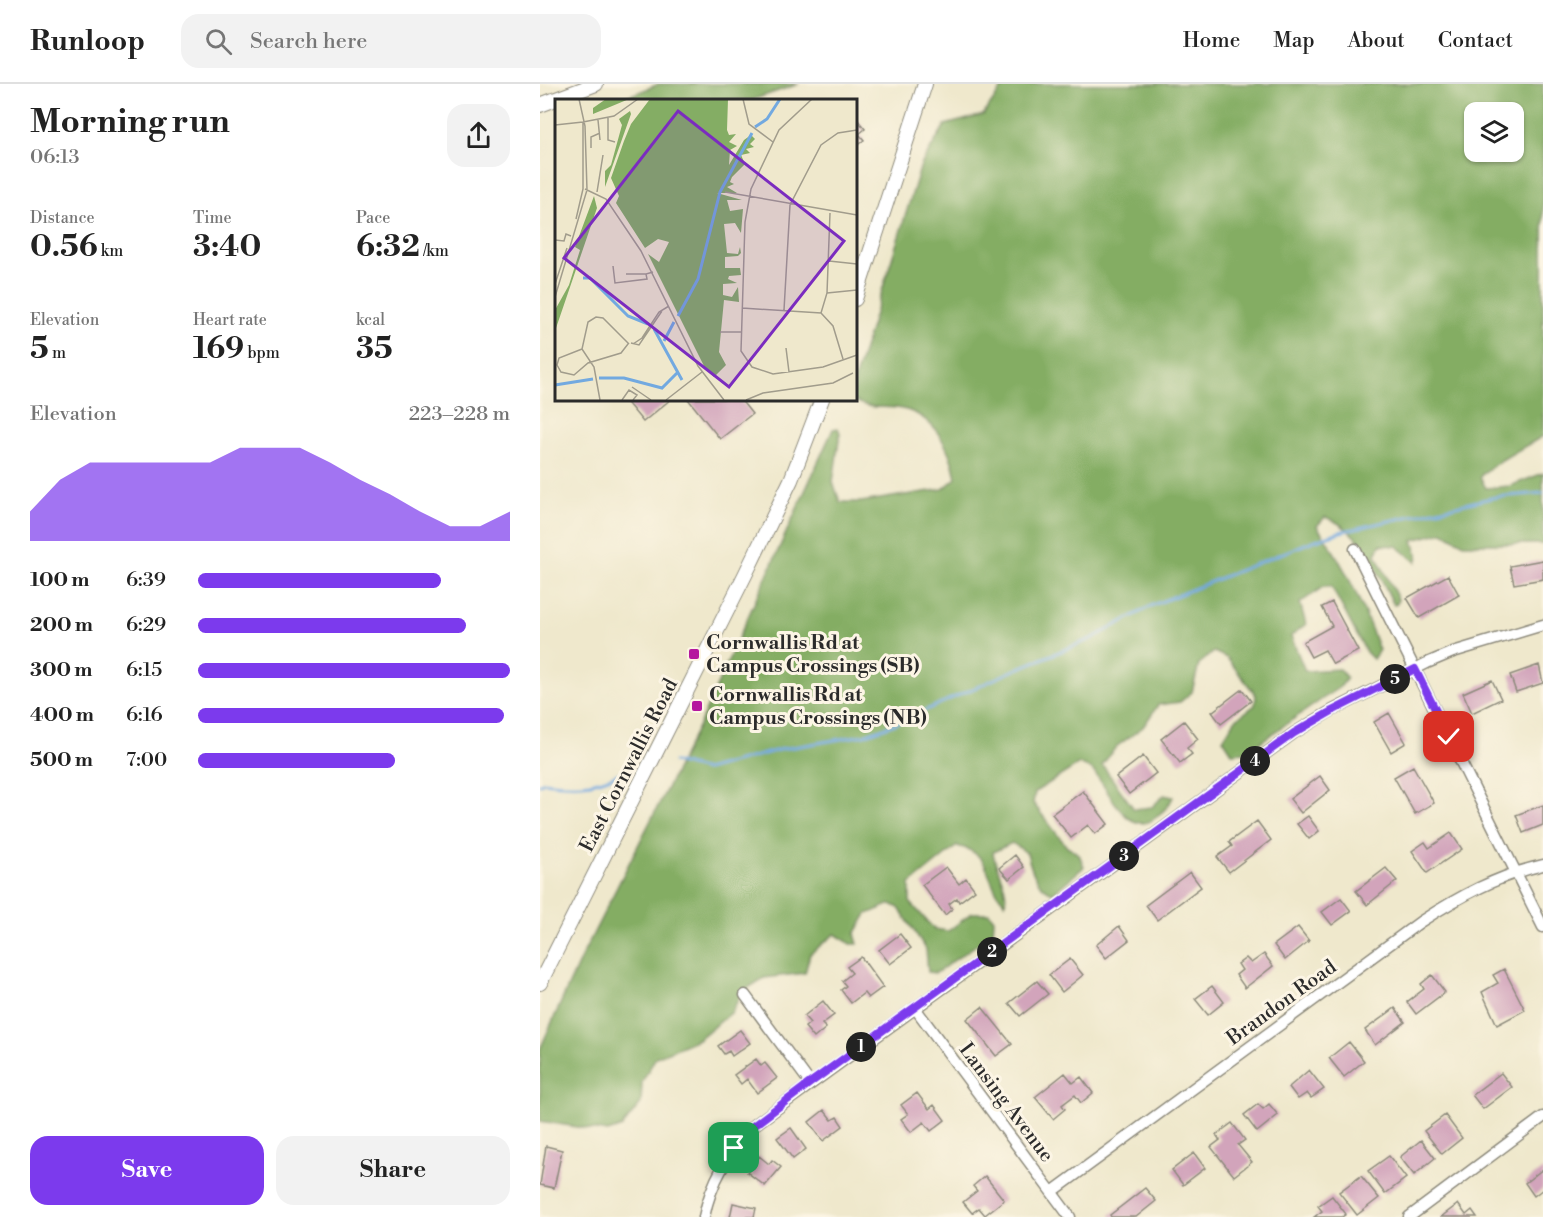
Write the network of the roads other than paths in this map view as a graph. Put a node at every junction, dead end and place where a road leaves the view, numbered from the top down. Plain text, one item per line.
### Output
1 (596, 84) edge
2 (925, 84) edge
3 (555, 99) edge
4 (556, 99) edge
5 (540, 105) edge
6 (856, 297) edge
7 (822, 400) edge
8 (1355, 549) dead end
9 (1543, 625) edge
10 (1415, 669) junction
11 (1543, 866) edge
12 (1516, 872) junction
13 (1543, 927) edge
14 (540, 983) edge
15 (745, 995) dead end
16 (915, 1008) junction
17 (810, 1083) junction
18 (1543, 1117) edge
19 (1052, 1192) junction
20 (704, 1217) edge
21 (1070, 1217) edge
22 (1408, 1217) edge

1 - 4 street
2 - 6 street
3 - 5 street
7 - 14 street, East Cornwallis Road
8 - 10 street
9 - 10 street
10 - 12 street
10 - 16 street
11 - 12 street, Brandon Road
12 - 13 street
12 - 19 street, Brandon Road
15 - 17 street
16 - 17 street
16 - 19 street, Lansing Avenue
17 - 20 street
18 - 22 street
19 - 21 street, Lansing Avenue

